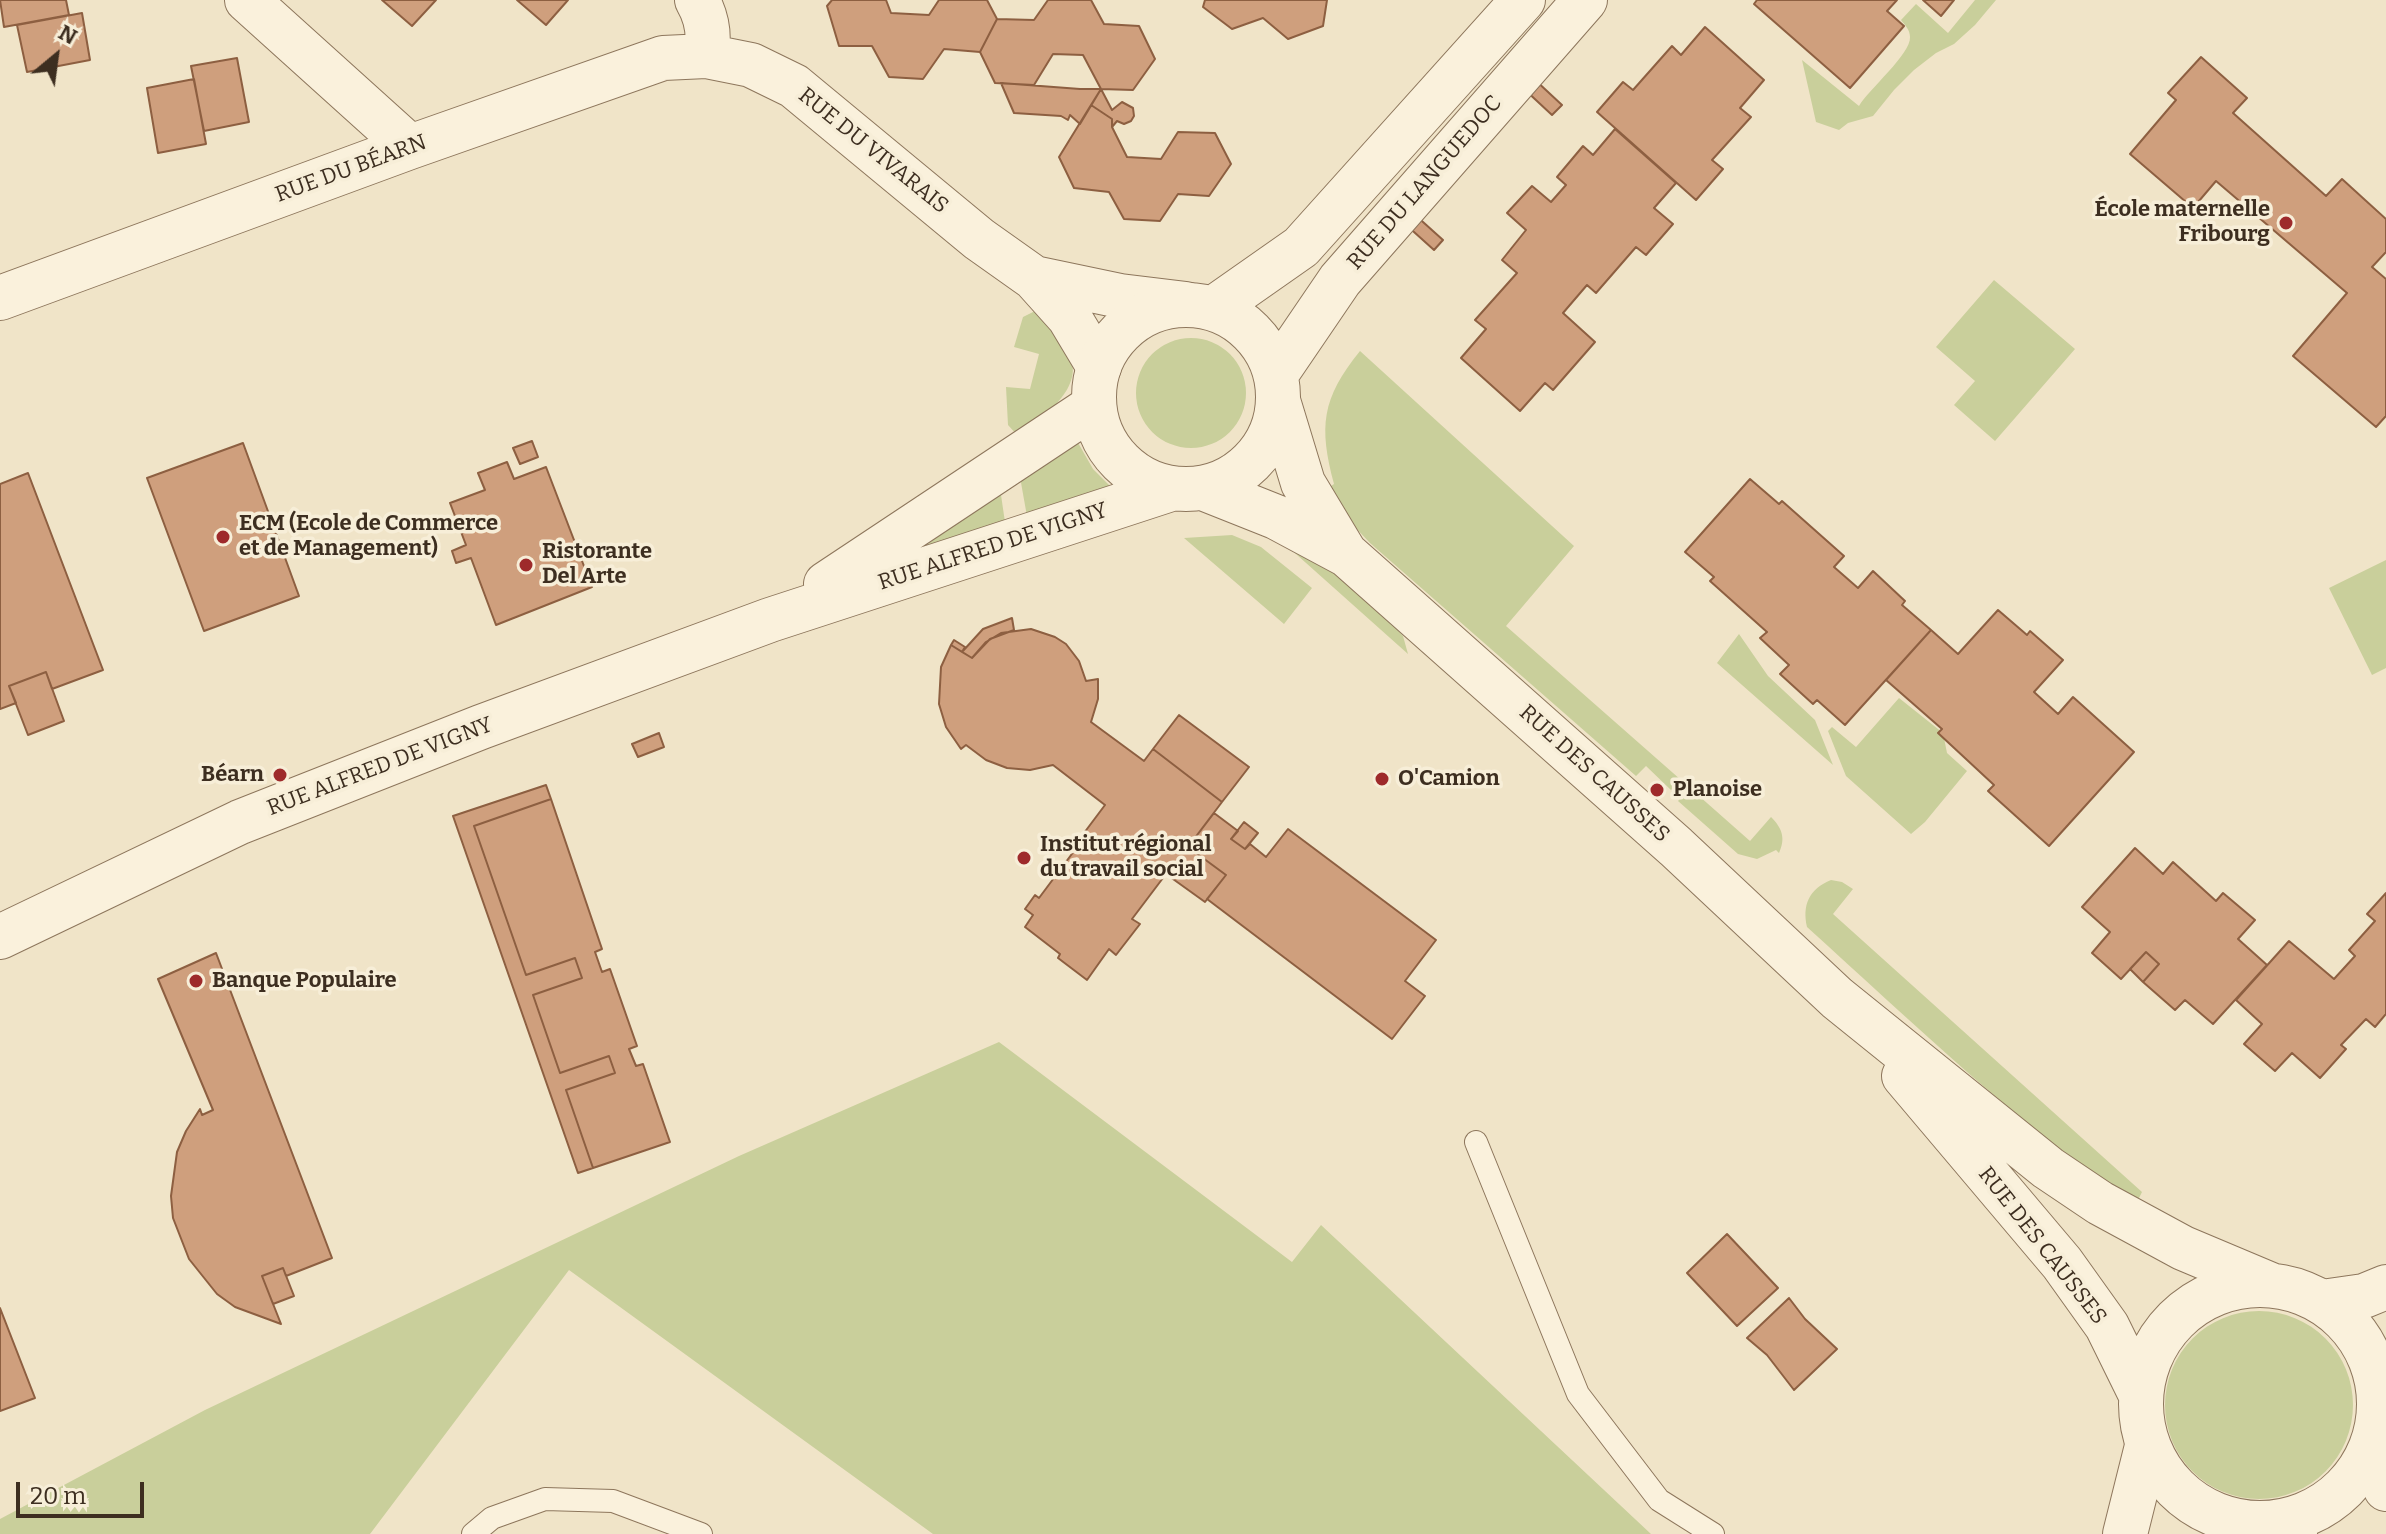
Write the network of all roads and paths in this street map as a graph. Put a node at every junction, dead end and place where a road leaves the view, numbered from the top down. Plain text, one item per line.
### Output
1 (247, 0) edge
2 (697, 0) edge
3 (1523, 0) edge
4 (1585, 0) edge
5 (706, 56) junction
6 (410, 147) junction
7 (1034, 278) junction
8 (0, 298) edge
9 (1200, 306) junction
10 (1096, 386) junction
11 (1278, 389) junction
12 (1187, 489) junction
13 (1347, 555) junction
14 (770, 620) junction
15 (0, 937) edge
16 (1837, 998) junction
17 (1476, 1142) dead end
18 (2271, 1285) junction
19 (2386, 1287) edge
20 (2322, 1302) junction
21 (2140, 1393) junction
22 (2380, 1424) edge
23 (2147, 1446) junction
24 (2386, 1489) edge
25 (2262, 1529) edge
26 (473, 1534) edge
27 (701, 1534) edge
28 (1713, 1534) edge
29 (2125, 1534) edge

1 - 6 street
2 - 5 street
3 - 9 street
4 - 11 street, RUE DU LANGUEDOC
5 - 6 street, RUE DU BÉARN
5 - 7 street, RUE DU VIVARAIS
6 - 8 street, RUE DU BÉARN
7 - 9 street, RUE DU VIVARAIS
7 - 10 street, RUE DU VIVARAIS
9 - 10 street
9 - 11 street
10 - 12 street
10 - 14 street, RUE ALFRED DE VIGNY
11 - 12 street
11 - 13 street, RUE DES CAUSSES
12 - 13 street, RUE DES CAUSSES
12 - 14 street, RUE ALFRED DE VIGNY
13 - 16 street, RUE DES CAUSSES
14 - 15 street, RUE ALFRED DE VIGNY
16 - 18 street, RUE DES CAUSSES
16 - 21 street, RUE DES CAUSSES
17 - 28 lane
18 - 20 street
18 - 21 street
19 - 20 street
20 - 22 street
21 - 23 street
22 - 24 street
22 - 25 street
23 - 25 street
23 - 29 street
26 - 27 lane

